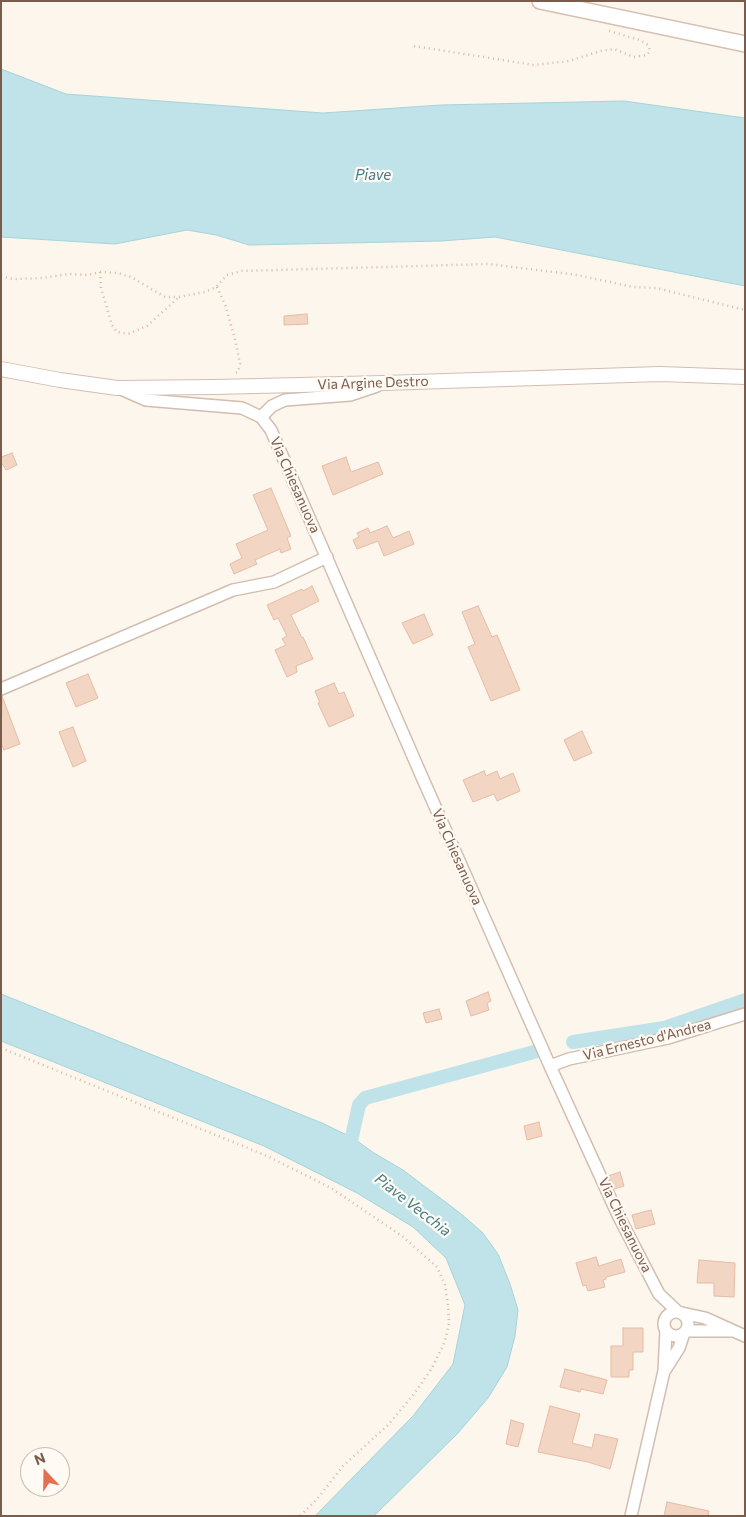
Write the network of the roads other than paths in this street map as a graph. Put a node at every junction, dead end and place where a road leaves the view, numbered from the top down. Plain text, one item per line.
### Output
1 (540, 1) edge
2 (745, 44) edge
3 (2, 369) edge
4 (745, 377) edge
5 (384, 384) junction
6 (118, 388) junction
7 (261, 417) junction
8 (327, 557) junction
9 (1, 689) edge
10 (745, 1014) edge
11 (550, 1066) junction
12 (659, 1294) junction
13 (680, 1313) junction
14 (665, 1325) junction
15 (685, 1332) junction
16 (740, 1333) edge
17 (664, 1371) junction
18 (631, 1516) edge

1 - 2 main road
3 - 6 street, Via Argine Destro
4 - 5 street, Via Argine Destro
5 - 6 street, Via Argine Destro
5 - 7 street
6 - 7 street
7 - 8 street, Via Chiesanuova
8 - 9 street
8 - 11 street, Via Chiesanuova
10 - 11 street, Via Ernesto d'Andrea
11 - 12 street, Via Chiesanuova
12 - 13 street, Via Chiesanuova
12 - 14 street, Via Chiesanuova
13 - 14 street
13 - 15 street
13 - 16 street
14 - 15 street
14 - 17 street, Via Chiesanuova
15 - 16 street
15 - 17 street, Via Chiesanuova
17 - 18 street, Via Chiesanuova

